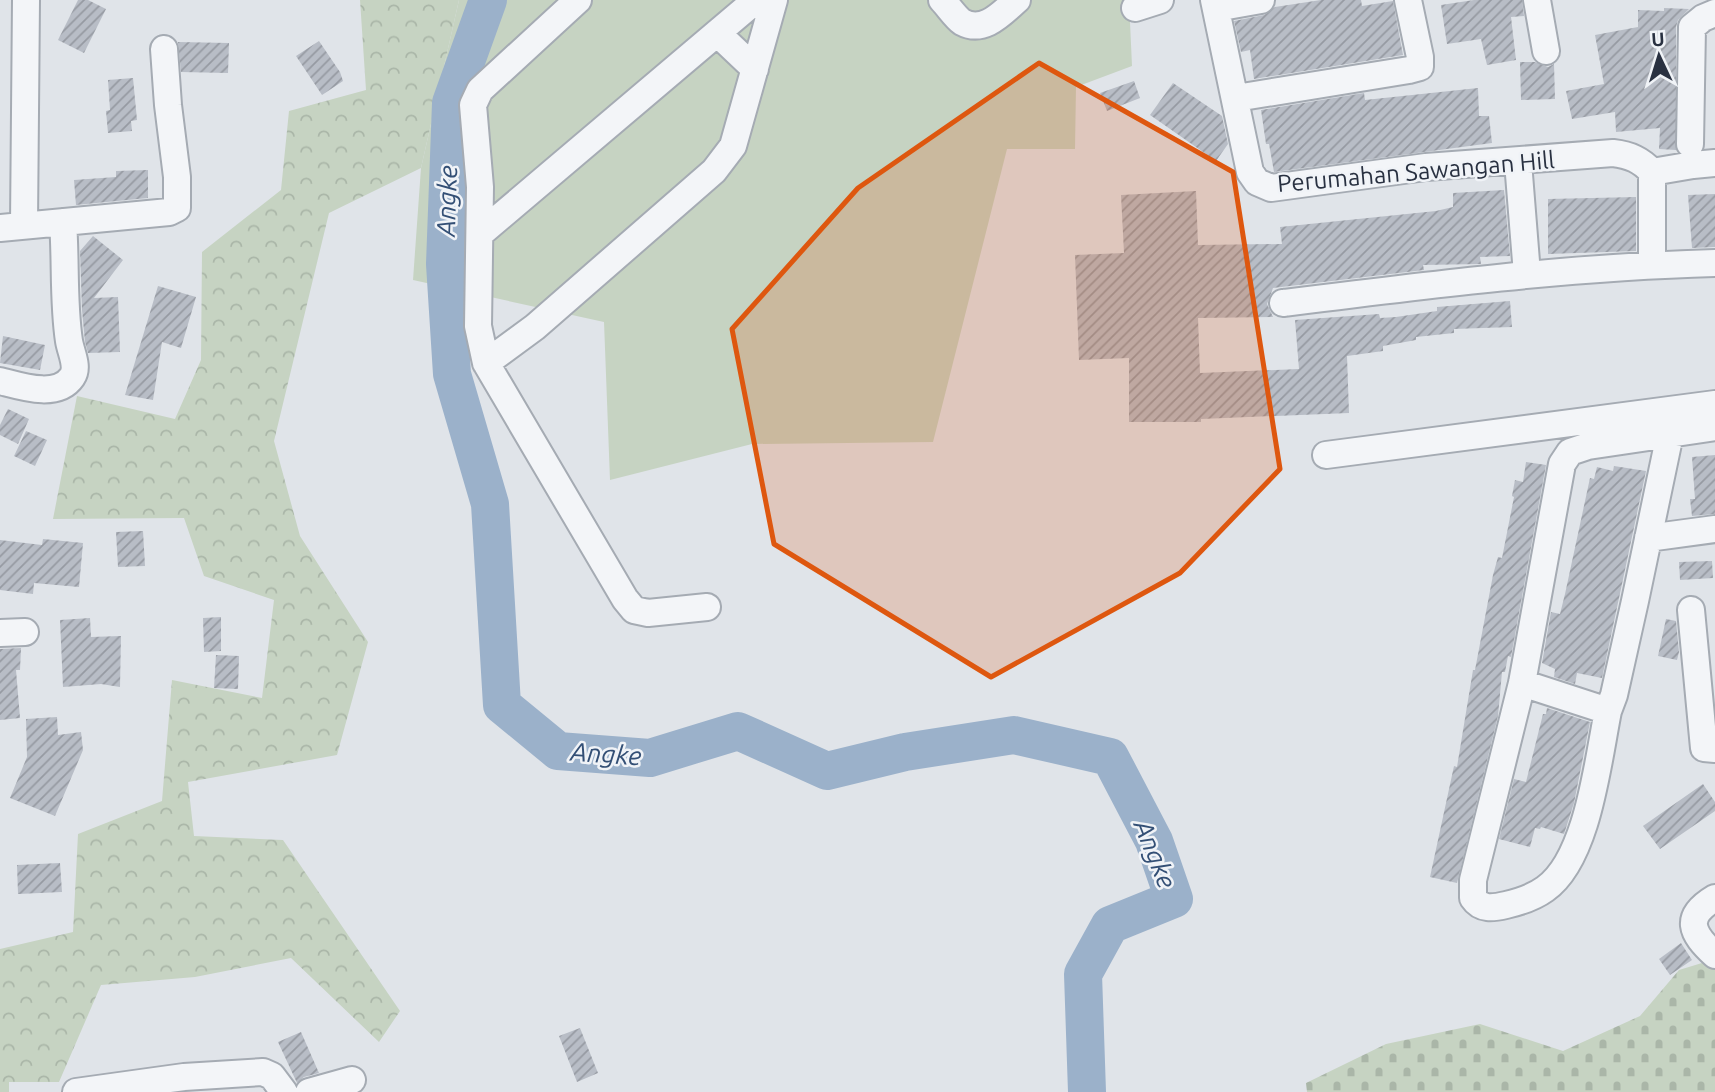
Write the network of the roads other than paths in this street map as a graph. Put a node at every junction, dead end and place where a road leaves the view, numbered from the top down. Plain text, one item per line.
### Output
1 (26, 0) edge
2 (578, 0) edge
3 (757, 0) edge
4 (774, 0) edge
5 (942, 0) edge
6 (1017, 0) edge
7 (1160, 0) edge
8 (1261, 0) edge
9 (1408, 0) edge
10 (1536, 0) edge
11 (1215, 4) edge
12 (1135, 8) dead end
13 (1715, 13) edge
14 (717, 33) junction
15 (164, 48) dead end
16 (1546, 51) dead end
17 (755, 69) junction
18 (1236, 98) junction
19 (1690, 144) dead end
20 (1518, 162) junction
21 (1715, 163) edge
22 (1652, 172) junction
23 (63, 222) junction
24 (12, 226) edge
25 (481, 233) junction
26 (1715, 263) edge
27 (1652, 265) junction
28 (1527, 274) junction
29 (1283, 303) dead end
30 (486, 363) junction
31 (0, 381) edge
32 (1715, 404) edge
33 (1715, 428) edge
34 (1670, 434) junction
35 (1325, 455) dead end
36 (1715, 529) edge
37 (1648, 538) junction
38 (707, 607) dead end
39 (1692, 610) dead end
40 (1522, 683) junction
41 (1608, 710) junction
42 (1715, 750) edge
43 (1715, 898) edge
44 (1715, 955) edge
45 (352, 1080) dead end
46 (75, 1092) edge
47 (284, 1092) edge
48 (309, 1092) edge

1 - 24 street
2 - 25 street
3 - 14 street
4 - 17 street
5 - 6 street
7 - 12 street
8 - 11 street
9 - 18 street
10 - 16 street
11 - 18 street, Perumahan Sawangan Hill
13 - 19 street
14 - 17 street
14 - 25 street
15 - 23 street
17 - 30 street
18 - 20 street, Perumahan Sawangan Hill
20 - 22 street, Perumahan Sawangan Hill
20 - 28 street
21 - 22 street
22 - 27 street
23 - 24 street
23 - 31 street
25 - 30 street
26 - 27 street
27 - 28 street
28 - 29 street
30 - 38 street
32 - 35 street
33 - 34 street
34 - 37 street
34 - 40 street
36 - 37 street
37 - 41 street
39 - 42 street
40 - 41 street
40 - 41 street
43 - 44 street
45 - 48 street
46 - 47 street

